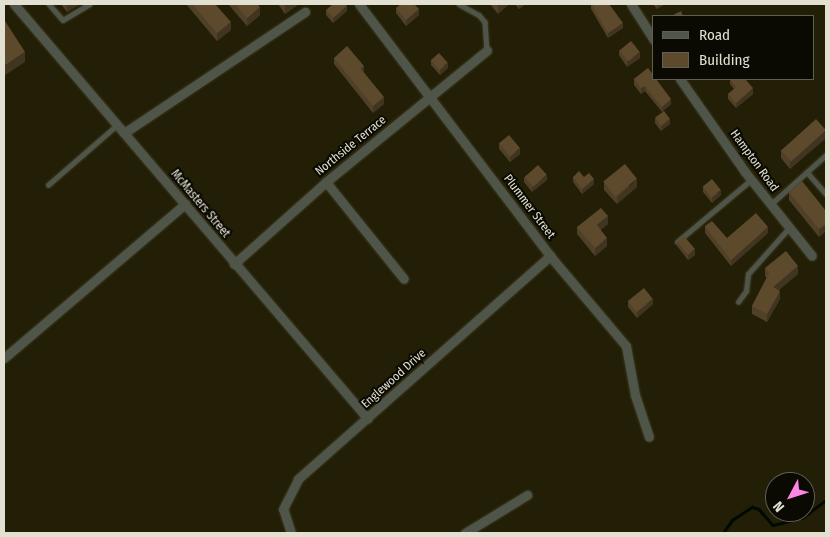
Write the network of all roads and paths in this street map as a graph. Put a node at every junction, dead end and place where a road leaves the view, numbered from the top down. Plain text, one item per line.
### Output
1 (14, 4) edge
2 (50, 4) edge
3 (90, 4) edge
4 (359, 4) edge
5 (459, 4) edge
6 (630, 4) edge
7 (305, 12) dead end
8 (652, 37) edge
9 (487, 50) joint
10 (681, 80) edge
11 (432, 96) junction
12 (117, 125) junction
13 (124, 133) junction
14 (826, 154) edge
15 (807, 172) junction
16 (751, 180) junction
17 (326, 182) junction
18 (48, 185) dead end
19 (826, 194) edge
20 (185, 204) junction
21 (770, 205) junction
22 (789, 228) junction
23 (677, 242) edge
24 (550, 256) junction
25 (812, 256) dead end
26 (234, 264) junction
27 (404, 279) dead end
28 (738, 302) dead end
29 (4, 358) edge
30 (368, 419) junction
31 (649, 437) dead end
32 (527, 494) dead end
33 (291, 533) edge
34 (466, 533) edge

1 - 12 street, McMasters Street
2 - 3 lane
4 - 11 street, Plummer Street
5 - 9 lane
6 - 8 street
7 - 13 street
9 - 11 street, Northside Terrace
10 - 16 street, Hampton Road
11 - 17 street, Northside Terrace
11 - 24 street, Plummer Street
12 - 13 street, McMasters Street
12 - 18 lane
13 - 20 street, McMasters Street
14 - 15 lane
15 - 19 lane
15 - 21 lane
16 - 21 street, Hampton Road
16 - 23 lane
17 - 26 street, Northside Terrace
17 - 27 street
20 - 26 street, McMasters Street
20 - 29 street
21 - 22 street, Hampton Road
22 - 25 street, Hampton Road
22 - 28 lane
24 - 30 street, Englewood Drive
24 - 31 street, Plummer Street
26 - 30 street, McMasters Street
30 - 33 street, Englewood Drive
32 - 34 street

